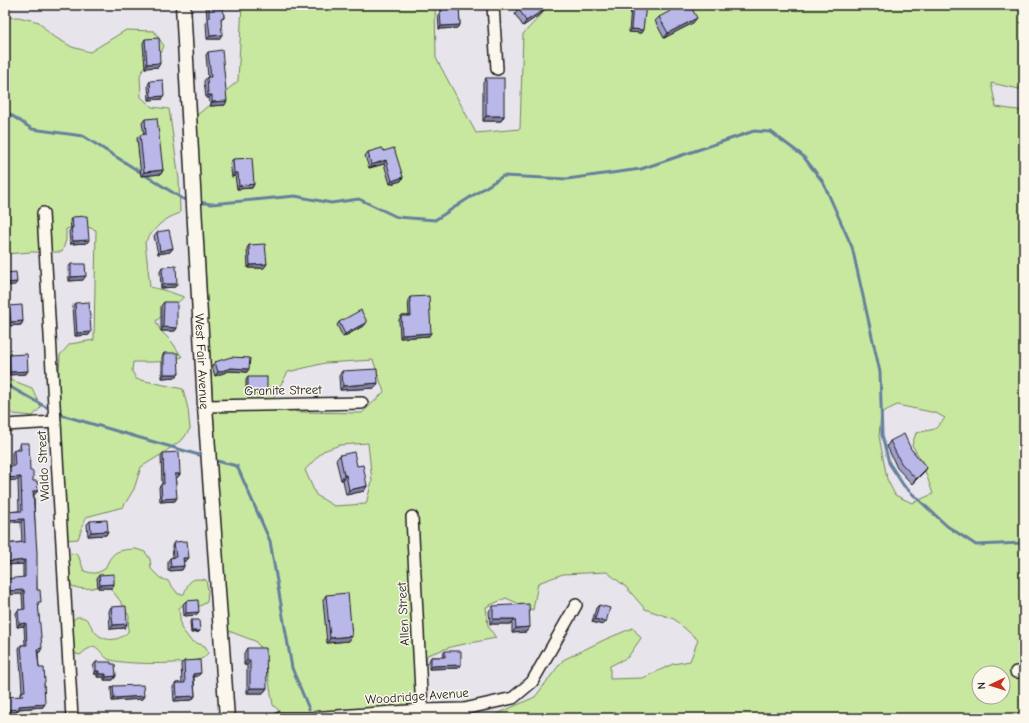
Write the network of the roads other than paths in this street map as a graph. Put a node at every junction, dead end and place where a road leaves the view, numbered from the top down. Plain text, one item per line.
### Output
1 (183, 5) edge
2 (493, 5) edge
3 (497, 69) dead end
4 (43, 213) dead end
5 (362, 403) dead end
6 (205, 406) junction
7 (55, 422) junction
8 (5, 425) edge
9 (412, 517) dead end
10 (576, 605) dead end
11 (422, 710) junction
12 (72, 718) edge
13 (227, 718) edge
14 (280, 718) edge

1 - 6 street, West Fair Avenue
2 - 3 street
4 - 7 street, Waldo Street
5 - 6 street, Granite Street
6 - 13 street, West Fair Avenue
7 - 8 street
7 - 12 street, Waldo Street
9 - 11 street, Allen Street
10 - 11 street, Woodridge Avenue
11 - 14 street, Woodridge Avenue

